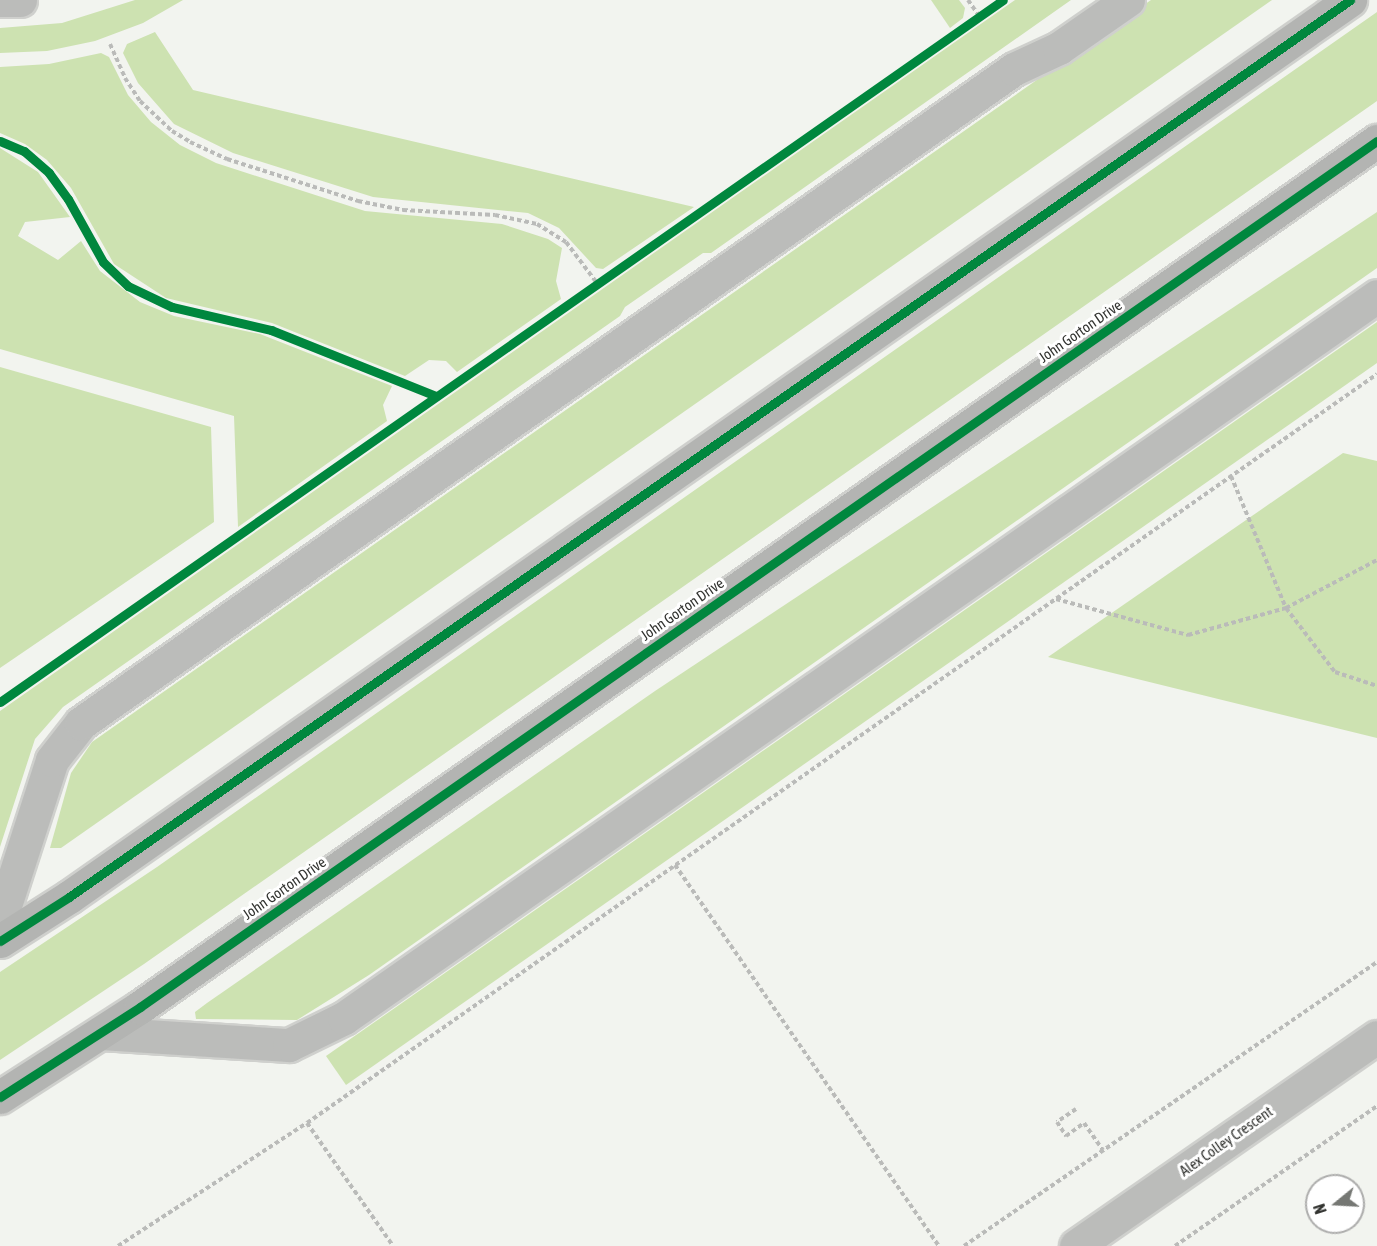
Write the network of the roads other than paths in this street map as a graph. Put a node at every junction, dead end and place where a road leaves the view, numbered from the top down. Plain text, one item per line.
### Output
1 (0, 0) edge
2 (20, 0) edge
3 (1128, 0) edge
4 (1350, 0) edge
5 (1377, 141) edge
6 (1377, 297) edge
7 (0, 921) edge
8 (0, 941) edge
9 (101, 1033) junction
10 (1377, 1037) edge
11 (0, 1098) edge
12 (1076, 1246) edge

1 - 2 street
3 - 7 street
4 - 8 main road
5 - 9 main road, John Gorton Drive
6 - 9 street
9 - 11 main road, John Gorton Drive
10 - 12 street, Alex Colley Crescent

